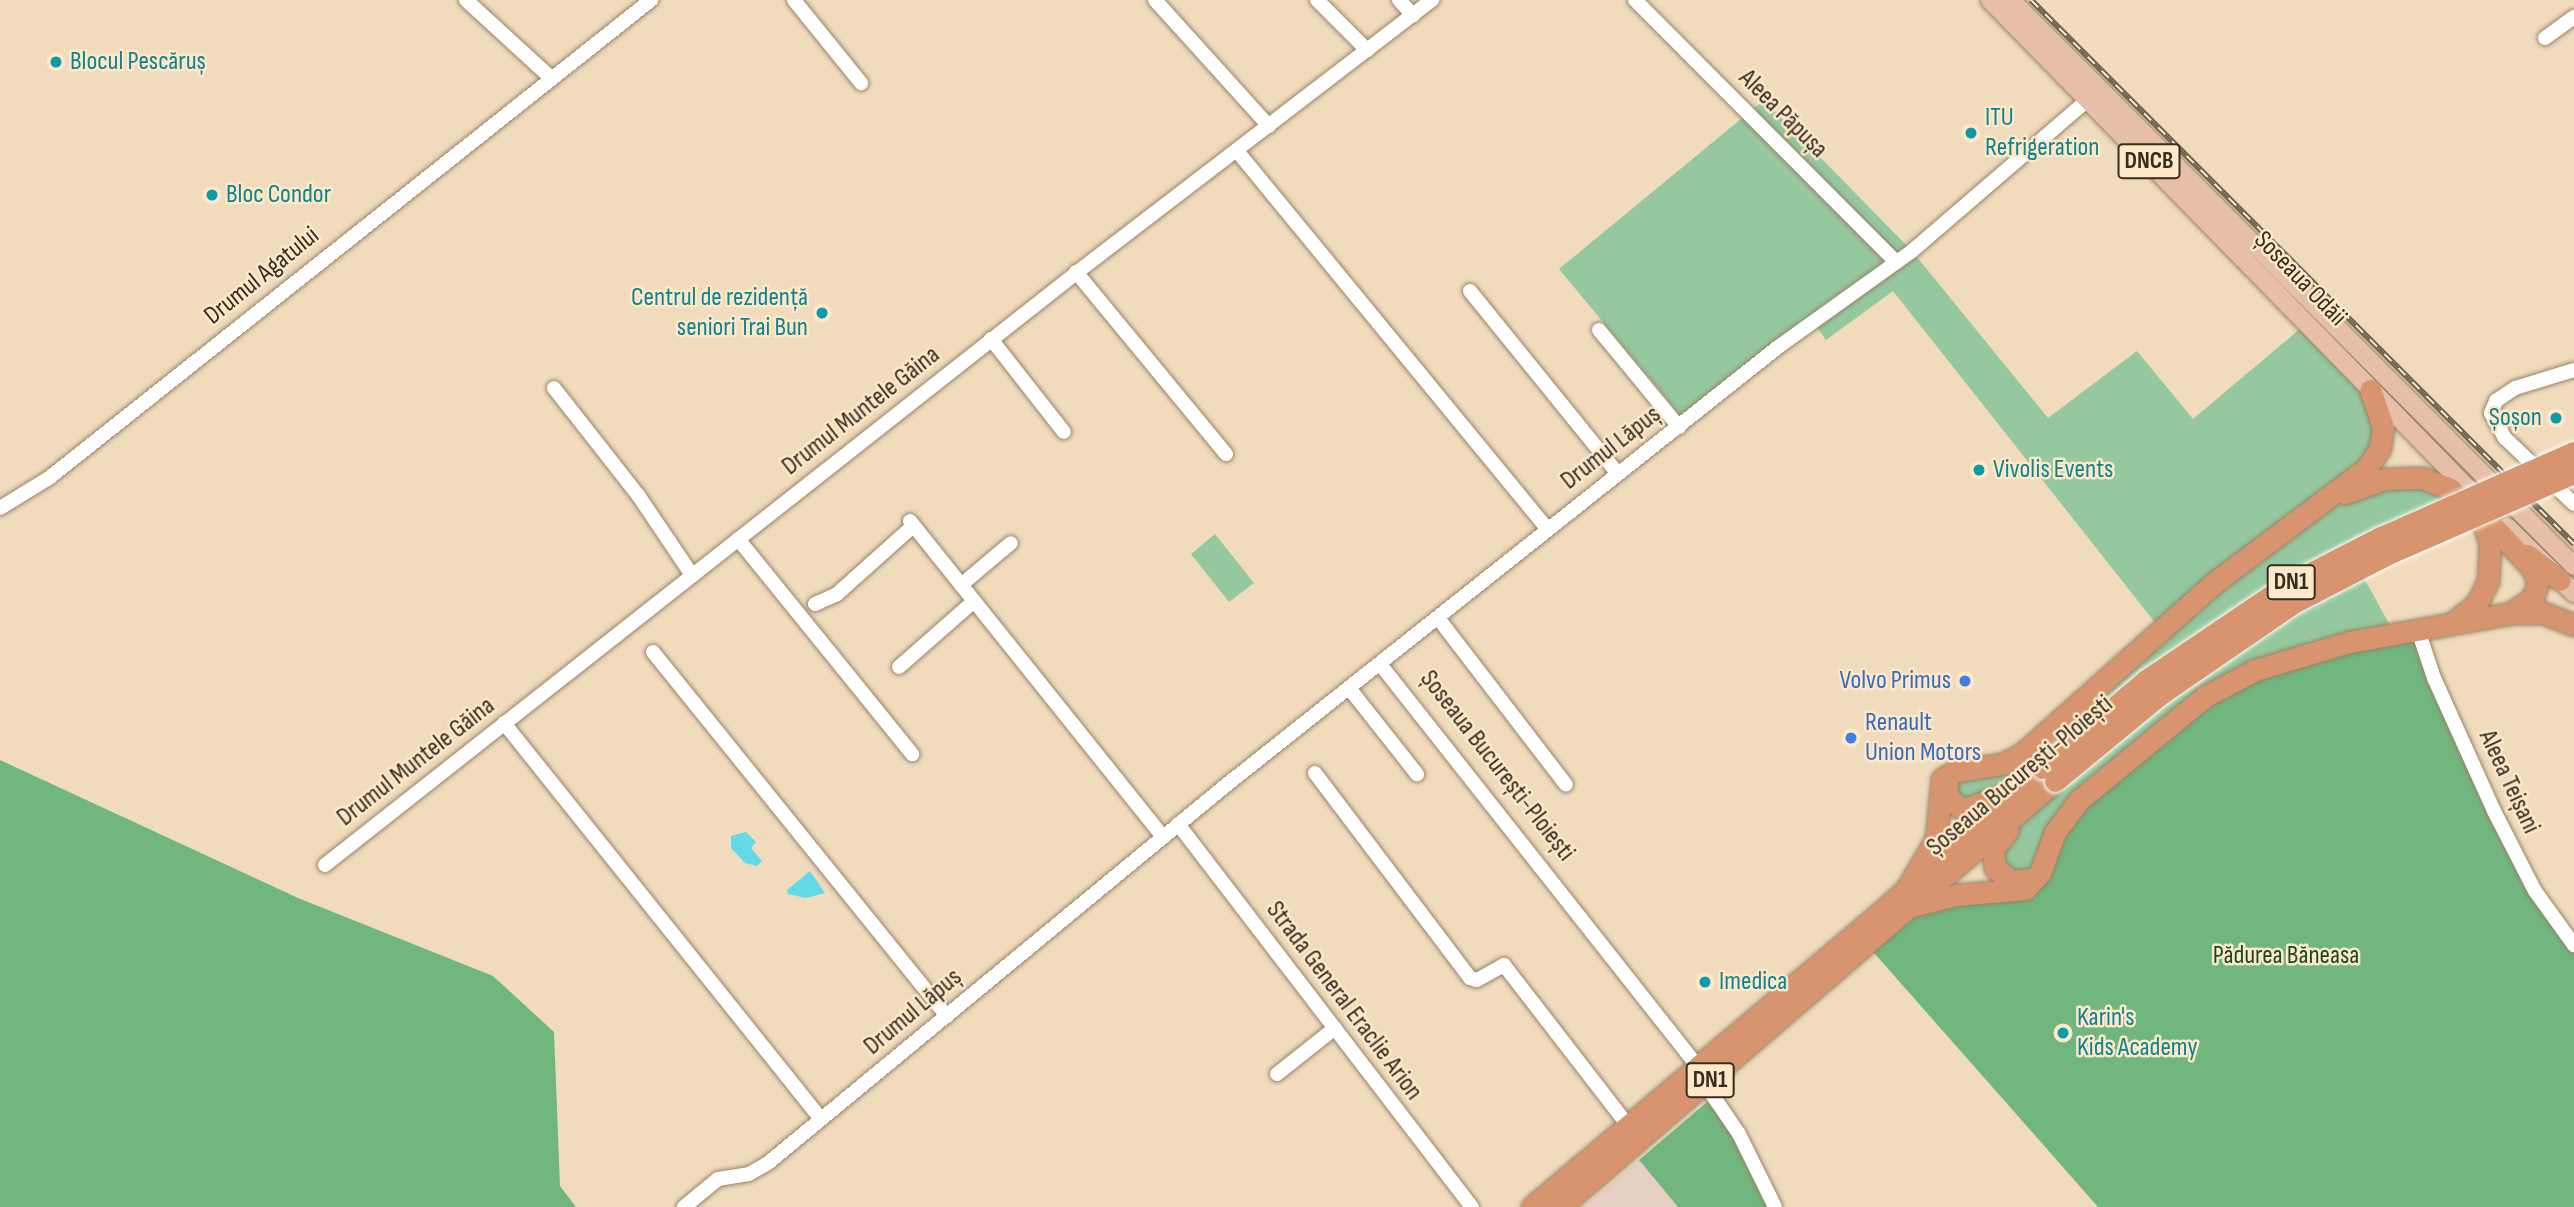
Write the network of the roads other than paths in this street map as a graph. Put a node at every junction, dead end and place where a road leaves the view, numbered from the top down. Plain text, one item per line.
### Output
1 (467, 0) edge
2 (651, 0) edge
3 (794, 0) edge
4 (1155, 0) edge
5 (1317, 0) edge
6 (1399, 0) edge
7 (1432, 0) edge
8 (1635, 0) edge
9 (1990, 0) edge
10 (2011, 0) edge
11 (1413, 15) junction
12 (2574, 17) edge
13 (2545, 38) dead end
14 (1367, 50) junction
15 (550, 77) junction
16 (861, 83) dead end
17 (2089, 99) junction
18 (1269, 126) junction
19 (1237, 150) junction
20 (1896, 262) junction
21 (1076, 272) junction
22 (1470, 291) dead end
23 (1599, 330) dead end
24 (991, 340) junction
25 (2574, 370) edge
26 (554, 388) dead end
27 (2370, 390) junction
28 (1679, 427) junction
29 (1064, 432) dead end
30 (2574, 452) edge
31 (1226, 454) dead end
32 (2574, 472) edge
33 (1618, 474) junction
34 (2349, 484) junction
35 (2330, 500) junction
36 (2574, 504) edge
37 (0, 508) edge
38 (1548, 528) junction
39 (2497, 536) junction
40 (738, 539) junction
41 (1011, 543) dead end
42 (692, 575) junction
43 (2569, 575) edge
44 (961, 585) junction
45 (2486, 588) junction
46 (974, 601) junction
47 (815, 604) dead end
48 (2514, 611) junction
49 (1438, 618) junction
50 (2449, 623) junction
51 (2574, 625) edge
52 (2418, 630) junction
53 (653, 652) dead end
54 (1380, 664) junction
55 (899, 667) dead end
56 (1349, 688) junction
57 (504, 723) junction
58 (912, 754) dead end
59 (1315, 773) dead end
60 (1417, 774) dead end
61 (1950, 774) junction
62 (2049, 774) junction
63 (1566, 785) dead end
64 (2027, 793) junction
65 (1178, 824) junction
66 (1163, 836) junction
67 (325, 865) dead end
68 (2040, 873) junction
69 (1909, 898) junction
70 (2574, 945) edge
71 (947, 1016) junction
72 (1335, 1028) junction
73 (1277, 1074) dead end
74 (1702, 1076) junction
75 (821, 1119) junction
76 (1629, 1127) junction
77 (684, 1207) edge
78 (1472, 1207) edge
79 (1532, 1207) edge
80 (1560, 1207) edge
81 (1776, 1207) edge

1 - 15 street
2 - 15 street, Drumul Agatului
3 - 16 street
4 - 18 street
5 - 14 street
6 - 11 street
7 - 11 street, Drumul Muntele Găina
8 - 20 street, Aleea Păpușa
9 - 17 main road, Șoseaua Odăii / DNCB
10 - 43 main road, Șoseaua Odăii / DNCB
11 - 14 street, Drumul Muntele Găina
12 - 13 street
14 - 18 street, Drumul Muntele Găina
15 - 37 street, Drumul Agatului
17 - 20 street, Drumul Lăpuș
17 - 27 main road, Șoseaua Odăii / DNCB
18 - 19 street, Drumul Muntele Găina
19 - 21 street, Drumul Muntele Găina
19 - 38 street
20 - 28 street, Drumul Lăpuș
21 - 24 street, Drumul Muntele Găina
21 - 31 street
22 - 33 street
23 - 28 street
24 - 29 street
24 - 40 street, Drumul Muntele Găina
25 - 36 street
26 - 42 street
27 - 34 highway
27 - 43 main road, Șoseaua Odăii / DNCB
28 - 33 street, Drumul Lăpuș
30 - 62 highway, Șoseaua București-Ploiești / DN1, bridge
32 - 62 highway, Șoseaua București-Ploiești / DN1, bridge
33 - 38 street, Drumul Lăpuș
34 - 35 highway
34 - 39 highway
35 - 39 highway
35 - 61 highway
38 - 49 street, Drumul Lăpuș
39 - 43 highway
39 - 45 highway
39 - 48 highway
40 - 42 street, Drumul Muntele Găina
40 - 58 street
41 - 44 street
42 - 57 street, Drumul Muntele Găina
44 - 46 street
44 - 47 street
45 - 48 highway
45 - 50 highway
46 - 55 street
46 - 66 street
48 - 50 highway
48 - 51 highway
49 - 54 street, Drumul Lăpuș
49 - 63 street
50 - 52 highway
52 - 68 highway
52 - 70 street, Aleea Teișani
53 - 71 street
54 - 56 street, Drumul Lăpuș
54 - 74 street, Șoseaua București-Ploiești
56 - 60 street
56 - 65 street, Drumul Lăpuș
57 - 67 street, Drumul Muntele Găina
57 - 75 street
59 - 76 street
61 - 64 highway
61 - 69 highway
62 - 64 highway, Șoseaua București-Ploiești / DN1
64 - 68 highway
64 - 69 highway, Șoseaua București-Ploiești / DN1
65 - 66 street, Drumul Lăpuș
65 - 72 street, Strada General Eraclie Arion
66 - 71 street, Drumul Lăpuș
68 - 69 highway
69 - 74 highway, Șoseaua București-Ploiești / DN1
71 - 75 street, Drumul Lăpuș
72 - 73 street
72 - 78 street, Strada General Eraclie Arion
74 - 76 highway, Șoseaua București-Ploiești / DN1
74 - 80 highway, Șoseaua București-Ploiești / DN1
74 - 81 street
75 - 77 street, Drumul Lăpuș
76 - 79 highway, Șoseaua București-Ploiești / DN1

